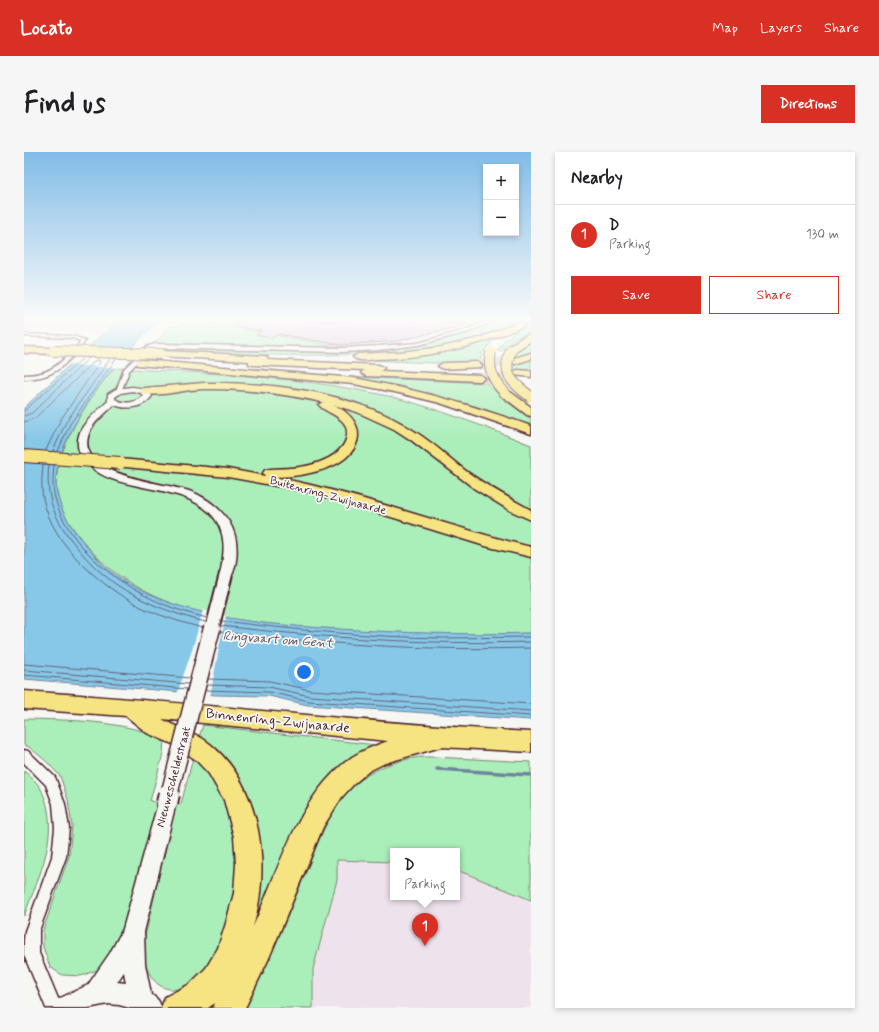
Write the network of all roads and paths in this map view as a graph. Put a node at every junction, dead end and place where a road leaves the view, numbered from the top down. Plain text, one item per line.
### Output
1 (64, 361) edge
2 (117, 361) edge
3 (150, 361) edge
4 (164, 361) edge
5 (181, 361) edge
6 (326, 361) edge
7 (490, 361) edge
8 (507, 361) edge
9 (137, 363) junction
10 (405, 364) dead end
11 (435, 366) dead end
12 (531, 374) edge
13 (284, 375) junction
14 (24, 377) edge
15 (123, 377) junction
16 (523, 377) tunnel mouth
17 (118, 391) junction
18 (141, 392) junction
19 (531, 397) edge
20 (117, 403) junction
21 (531, 413) edge
22 (531, 430) edge
23 (531, 440) edge
24 (24, 456) edge
25 (228, 473) junction
26 (531, 516) edge
27 (531, 552) edge
28 (24, 700) edge
29 (131, 707) junction
30 (442, 737) junction
31 (531, 742) edge
32 (24, 756) edge
33 (134, 932) junction
34 (96, 994) junction
35 (235, 996) edge
36 (145, 1004) edge
37 (181, 1006) edge
38 (54, 1008) edge
39 (64, 1008) edge

1 - 14 street
2 - 9 highway
3 - 9 highway
4 - 13 highway
5 - 11 highway
6 - 10 highway
7 - 21 highway, bridge
8 - 19 highway, bridge
9 - 15 street
12 - 16 highway
13 - 22 highway
13 - 23 highway
15 - 17 street
15 - 18 street
17 - 18 main road
17 - 20 main road
18 - 20 main road, Nieuwescheldestraat
18 - 25 highway
18 - 26 highway
20 - 33 main road, Nieuwescheldestraat, bridge
24 - 25 highway, Buitenring-Zwijnaarde, bridge
25 - 27 highway, Buitenring-Zwijnaarde
28 - 29 highway, Binnenring-Zwijnaarde
29 - 30 highway, Binnenring-Zwijnaarde
29 - 37 highway
30 - 31 highway, Binnenring-Zwijnaarde
30 - 35 highway
32 - 38 street
33 - 34 main road, Nieuwescheldestraat
33 - 36 main road, Nieuwescheldestraat
34 - 36 main road
34 - 39 main road

